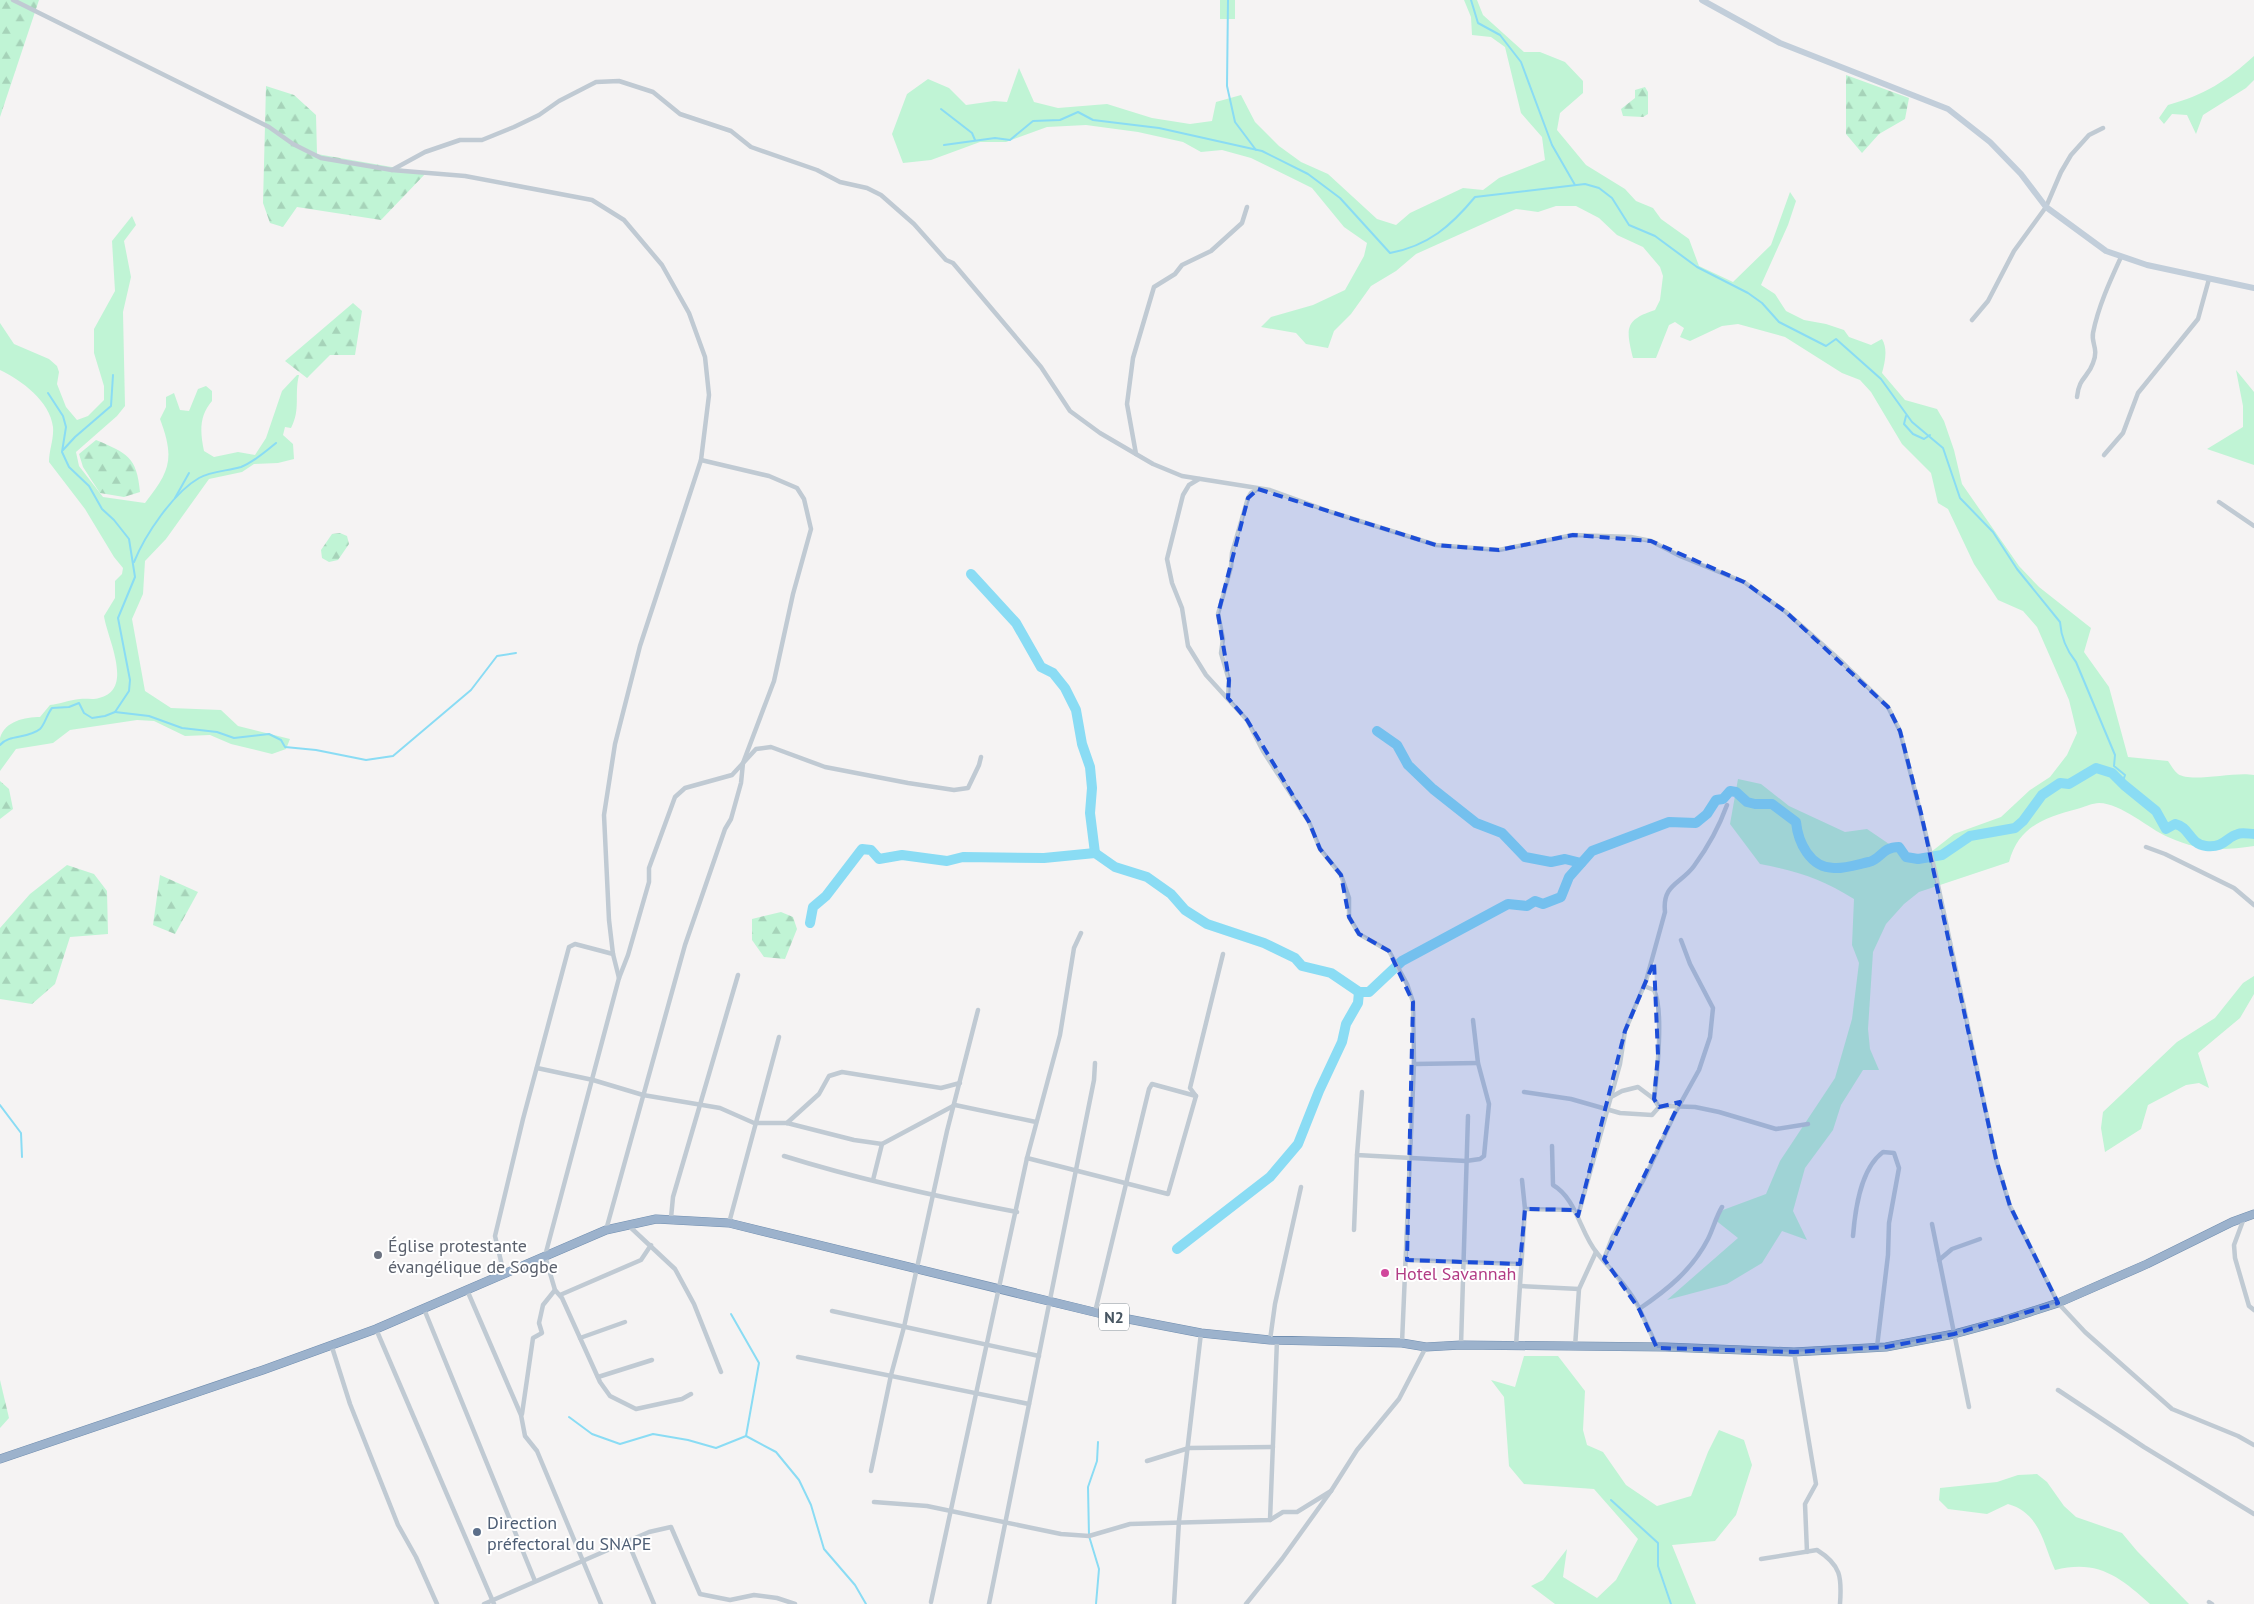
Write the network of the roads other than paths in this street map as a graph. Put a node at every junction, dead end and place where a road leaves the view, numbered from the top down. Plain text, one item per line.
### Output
1 (13, 0) edge
2 (1702, 0) edge
3 (2103, 128) dead end
4 (392, 170) junction
5 (1248, 207) dead end
6 (2046, 207) junction
7 (2121, 257) junction
8 (2209, 279) junction
9 (2254, 288) edge
10 (1972, 320) dead end
11 (2077, 397) dead end
12 (1136, 454) junction
13 (2104, 455) dead end
14 (701, 460) junction
15 (1200, 479) junction
16 (1258, 489) junction
17 (2219, 502) dead end
18 (2254, 526) edge
19 (1228, 698) junction
20 (980, 757) dead end
21 (743, 762) junction
22 (1727, 805) dead end
23 (2146, 847) dead end
24 (2254, 904) edge
25 (1081, 933) dead end
26 (1681, 940) dead end
27 (613, 954) junction
28 (1223, 954) dead end
29 (738, 975) dead end
30 (619, 978) junction
31 (1644, 986) junction
32 (978, 1010) dead end
33 (1473, 1020) dead end
34 (779, 1037) dead end
35 (1095, 1063) dead end
36 (1478, 1063) junction
37 (1414, 1064) junction
38 (537, 1068) junction
39 (593, 1080) junction
40 (960, 1083) junction
41 (1362, 1092) dead end
42 (1524, 1092) dead end
43 (643, 1095) junction
44 (1196, 1096) junction
45 (1611, 1097) junction
46 (1654, 1099) junction
47 (701, 1104) junction
48 (955, 1105) junction
49 (1679, 1106) junction
50 (1659, 1107) junction
51 (1606, 1110) junction
52 (1468, 1116) dead end
53 (1036, 1122) junction
54 (754, 1123) junction
55 (787, 1123) junction
56 (1808, 1124) dead end
57 (882, 1144) junction
58 (1552, 1146) dead end
59 (1357, 1155) junction
60 (784, 1156) dead end
61 (1027, 1158) junction
62 (1409, 1158) junction
63 (1466, 1160) junction
64 (1075, 1169) junction
65 (874, 1180) junction
66 (1522, 1180) dead end
67 (1125, 1183) junction
68 (1301, 1188) dead end
69 (932, 1196) junction
70 (1722, 1207) dead end
71 (1525, 1209) junction
72 (1574, 1210) junction
73 (1017, 1212) junction
74 (2254, 1214) edge
75 (1578, 1216) junction
76 (2244, 1217) junction
77 (671, 1218) junction
78 (729, 1223) junction
79 (625, 1224) junction
80 (1932, 1224) dead end
81 (606, 1230) junction
82 (1354, 1230) dead end
83 (1853, 1236) dead end
84 (1980, 1240) dead end
85 (651, 1245) junction
86 (1596, 1252) junction
87 (545, 1256) junction
88 (1604, 1259) junction
89 (1407, 1260) junction
90 (1940, 1260) junction
91 (1462, 1262) junction
92 (1520, 1264) junction
93 (916, 1269) junction
94 (504, 1274) junction
95 (1520, 1286) junction
96 (999, 1288) junction
97 (1579, 1289) junction
98 (467, 1290) junction
99 (555, 1290) junction
100 (560, 1295) junction
101 (1048, 1301) junction
102 (2058, 1303) junction
103 (1639, 1308) junction
104 (424, 1309) junction
105 (2254, 1310) edge
106 (832, 1311) dead end
107 (1095, 1312) junction
108 (625, 1322) dead end
109 (904, 1327) junction
110 (376, 1329) junction
111 (1201, 1333) junction
112 (1954, 1334) junction
113 (580, 1338) junction
114 (1274, 1340) junction
115 (1402, 1343) junction
116 (331, 1344) junction
117 (986, 1345) junction
118 (1461, 1345) junction
119 (1516, 1346) junction
120 (1426, 1347) junction
121 (1575, 1347) junction
122 (1657, 1348) junction
123 (1877, 1348) junction
124 (1794, 1352) junction
125 (1039, 1356) junction
126 (798, 1357) dead end
127 (652, 1360) dead end
128 (721, 1372) dead end
129 (890, 1375) junction
130 (598, 1377) junction
131 (2058, 1390) dead end
132 (690, 1394) dead end
133 (975, 1394) junction
134 (1029, 1404) junction
135 (1969, 1407) dead end
136 (521, 1415) junction
137 (2254, 1445) edge
138 (1273, 1447) junction
139 (1190, 1448) junction
140 (0, 1459) edge
141 (1147, 1461) dead end
142 (871, 1471) dead end
143 (1331, 1491) junction
144 (874, 1502) dead end
145 (950, 1511) junction
146 (2254, 1514) edge
147 (1270, 1520) junction
148 (1006, 1521) junction
149 (1179, 1521) junction
150 (628, 1542) junction
151 (1807, 1552) junction
152 (1761, 1560) dead end
153 (583, 1561) junction
154 (535, 1582) junction
155 (493, 1602) edge
156 (931, 1602) dead end
157 (437, 1604) edge
158 (484, 1604) edge
159 (601, 1604) edge
160 (654, 1604) edge
161 (795, 1604) edge
162 (990, 1604) edge
163 (1174, 1604) edge
164 (1246, 1604) edge
165 (1840, 1604) edge

1 - 4 street
2 - 6 main road
3 - 6 street
4 - 12 street
4 - 14 street
5 - 12 street
6 - 7 main road
6 - 10 street
7 - 8 main road
7 - 11 street
8 - 9 main road
8 - 13 street
12 - 15 street
14 - 21 street
14 - 27 street
15 - 16 street
15 - 19 street
16 - 19 street
16 - 102 street
17 - 18 street
19 - 37 street
20 - 21 street
21 - 30 street
21 - 43 street
22 - 31 street
23 - 24 street
25 - 53 street
26 - 49 street
27 - 30 street
27 - 38 street
28 - 44 street
29 - 47 street
30 - 39 street
31 - 45 street
31 - 46 street
32 - 40 street
33 - 36 street
34 - 54 street
35 - 64 street
36 - 37 street
36 - 63 street
37 - 62 street
38 - 39 street
38 - 94 street
39 - 43 street
39 - 87 street
40 - 48 street
40 - 55 street
41 - 59 street
42 - 51 street
43 - 47 street
43 - 81 street
44 - 67 street
44 - 67 street
45 - 46 street
45 - 51 street
46 - 50 street
47 - 54 street
47 - 77 street
48 - 53 street
48 - 57 street
48 - 69 street
49 - 50 street
49 - 56 street
49 - 88 street
50 - 51 street
51 - 75 street
52 - 63 street
53 - 61 street
54 - 55 street
54 - 78 street
55 - 57 street
57 - 65 street
58 - 72 street
59 - 62 street
59 - 82 street
60 - 65 street
61 - 64 street
61 - 73 street
62 - 63 street
62 - 89 street
63 - 91 street
64 - 67 street
64 - 101 street
65 - 69 street
66 - 71 street
67 - 107 street
68 - 114 street
69 - 73 street
69 - 93 street
70 - 103 street
71 - 72 street
71 - 92 street
72 - 75 street
73 - 96 street
74 - 76 highway, N2
75 - 86 street
76 - 102 highway, N2
76 - 105 street
77 - 78 highway, N2
77 - 79 highway, N2
78 - 93 highway, N2
79 - 81 highway, N2
79 - 85 street
80 - 90 street
81 - 87 highway, N2
83 - 123 street
84 - 90 street
85 - 100 street
85 - 128 street
86 - 88 street
86 - 97 street
87 - 94 highway, N2
87 - 99 street
88 - 103 street
89 - 91 street
89 - 115 street
90 - 112 street
91 - 92 street
91 - 118 street
92 - 95 street
93 - 96 highway, N2
93 - 109 street
94 - 98 highway, N2
95 - 97 street
95 - 119 street
96 - 101 highway, N2
96 - 117 street
97 - 121 street
98 - 104 highway, N2
98 - 136 street
99 - 100 street
99 - 136 street
100 - 113 street
101 - 107 highway, N2
101 - 125 street
102 - 112 highway, N2
102 - 137 street
103 - 122 street
104 - 110 highway, N2
104 - 154 street
106 - 109 street
107 - 111 highway, N2
108 - 113 street
109 - 117 street
109 - 129 street
110 - 116 highway, N2
110 - 155 street
111 - 114 highway, N2
111 - 139 street
112 - 123 highway, N2
112 - 135 street
113 - 130 street
114 - 115 highway, N2
114 - 138 street
115 - 120 highway, N2
116 - 140 highway, N2
116 - 157 street
117 - 125 street
117 - 133 street
118 - 119 highway, N2
118 - 120 highway, N2
119 - 121 highway, N2
120 - 143 street
121 - 122 highway, N2
122 - 124 highway, N2
123 - 124 highway, N2
124 - 151 street
125 - 134 street
126 - 129 street
127 - 130 street
129 - 133 street
129 - 142 street
130 - 132 street
131 - 146 street
133 - 134 street
133 - 145 street
134 - 148 street
136 - 153 street
138 - 139 street
138 - 147 street
139 - 141 street
139 - 149 street
143 - 147 street
143 - 164 street
144 - 145 street
145 - 148 street
145 - 156 street
147 - 149 street
148 - 149 street
148 - 162 street
149 - 163 street
150 - 153 street
150 - 160 street
150 - 161 street
151 - 152 street
151 - 165 street
153 - 154 street
153 - 159 street
154 - 155 street
155 - 158 street

